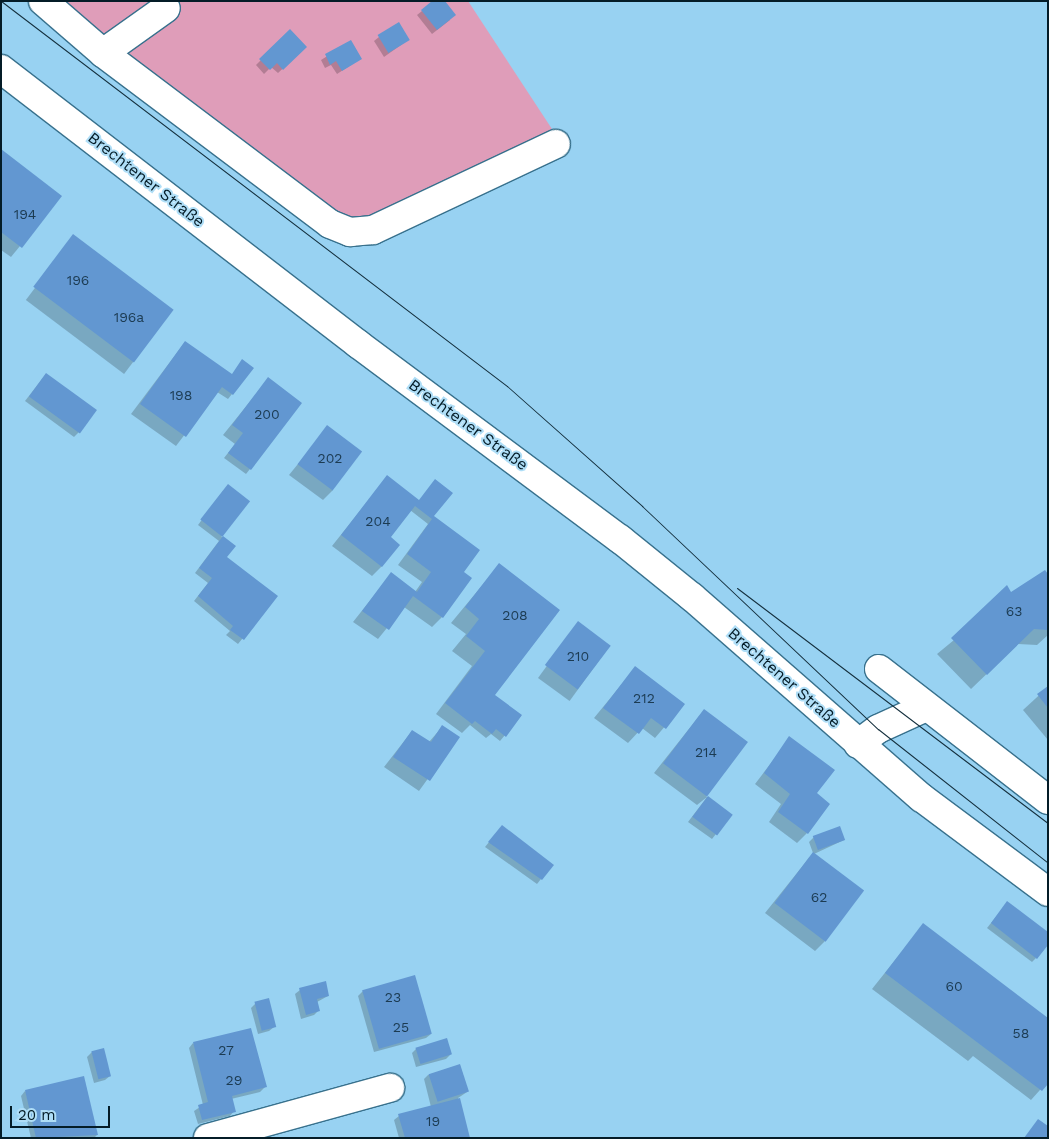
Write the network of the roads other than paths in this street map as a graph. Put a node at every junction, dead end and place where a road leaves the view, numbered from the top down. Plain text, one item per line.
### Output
1 (43, 1) edge
2 (166, 8) dead end
3 (103, 53) junction
4 (1, 69) edge
5 (556, 144) dead end
6 (879, 669) dead end
7 (926, 707) junction
8 (858, 744) junction
9 (1048, 800) edge
10 (1048, 892) edge
11 (390, 1088) dead end
12 (208, 1138) edge

1 - 3 main road
2 - 3 main road
3 - 5 main road
4 - 8 main road, Brechtener Straße
6 - 7 main road
7 - 8 main road
7 - 9 main road
8 - 10 main road, Brechtener Straße
11 - 12 main road

